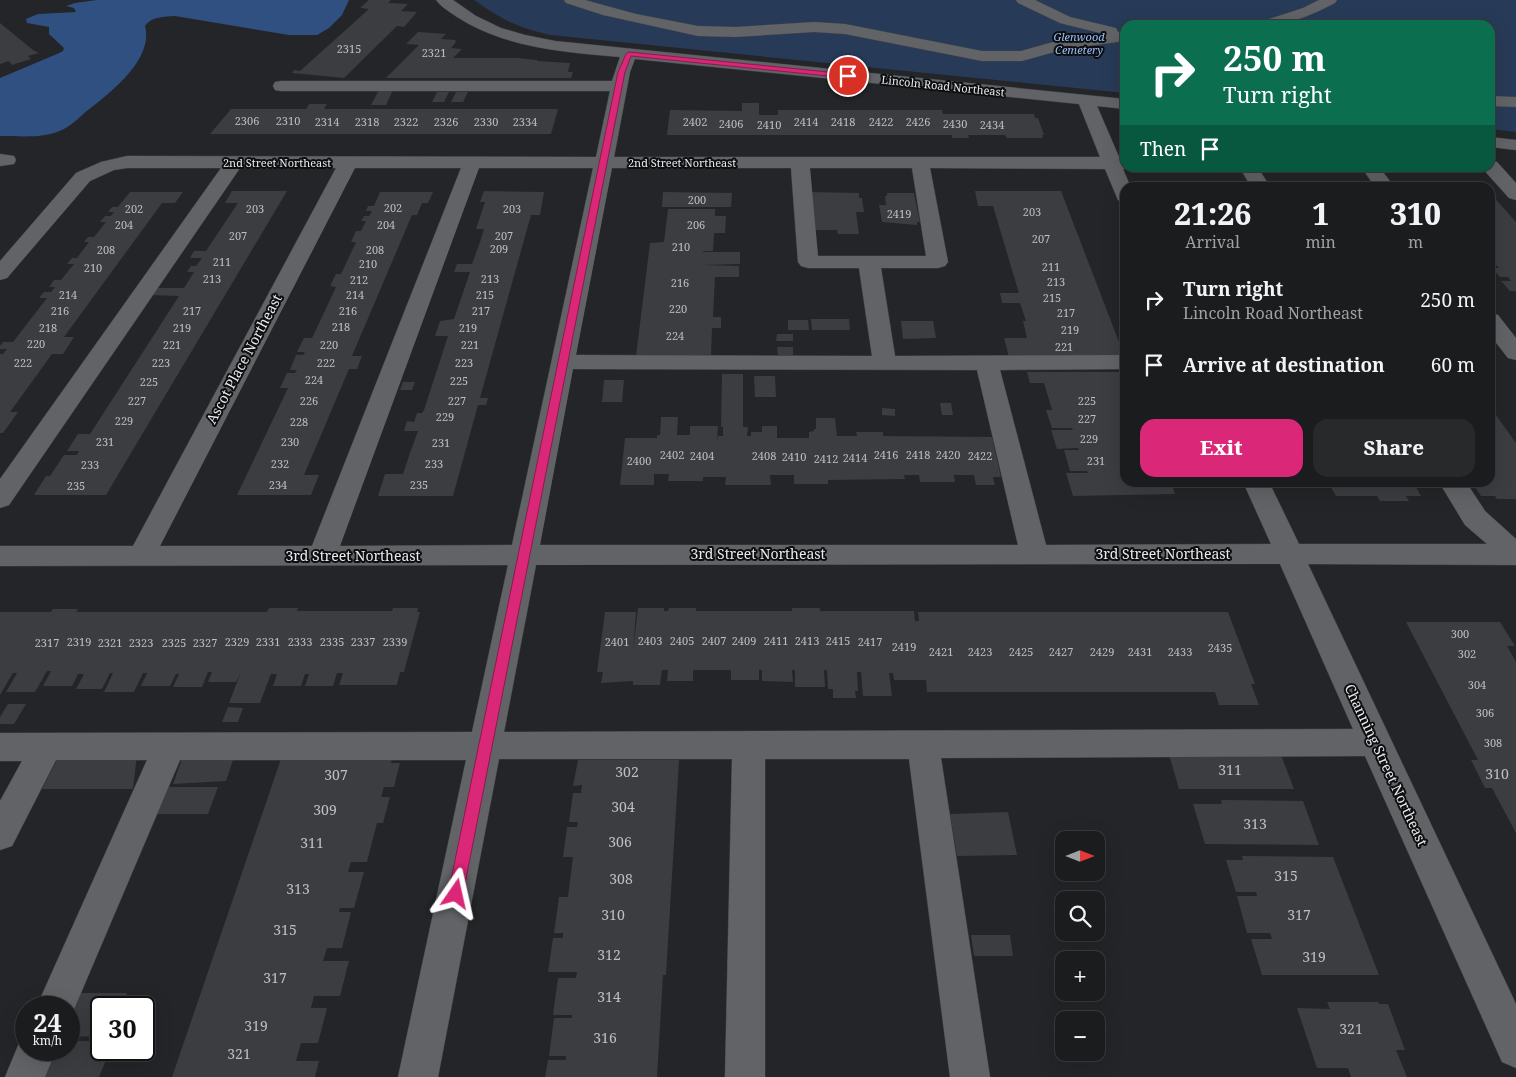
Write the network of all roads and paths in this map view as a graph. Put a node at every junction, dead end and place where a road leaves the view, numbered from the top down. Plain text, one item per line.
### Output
1 (444, 0) edge
2 (570, 0) edge
3 (1023, 0) edge
4 (1330, 0) edge
5 (1280, 20) edge
6 (1120, 34) edge
7 (1120, 36) edge
8 (629, 54) junction
9 (282, 86) dead end
10 (619, 86) junction
11 (1086, 100) junction
12 (1495, 100) edge
13 (1516, 102) edge
14 (1120, 103) edge
15 (1495, 143) edge
16 (1516, 145) edge
17 (1516, 160) edge
18 (1495, 161) edge
19 (234, 163) junction
20 (348, 163) junction
21 (472, 163) junction
22 (603, 163) junction
23 (800, 163) junction
24 (920, 163) junction
25 (1118, 163) edge
26 (1495, 171) edge
27 (1122, 182) edge
28 (1516, 194) edge
29 (869, 262) junction
30 (0, 274) edge
31 (1495, 326) edge
32 (1516, 353) edge
33 (563, 362) junction
34 (987, 362) junction
35 (1120, 362) edge
36 (884, 363) junction
37 (1258, 487) edge
38 (1455, 487) edge
39 (0, 499) edge
40 (1034, 554) junction
41 (1289, 554) junction
42 (1516, 554) edge
43 (0, 556) edge
44 (141, 556) junction
45 (322, 556) junction
46 (524, 556) junction
47 (1376, 742) junction
48 (486, 745) junction
49 (749, 745) junction
50 (923, 745) junction
51 (170, 746) junction
52 (0, 747) edge
53 (46, 747) junction
54 (0, 835) edge
55 (60, 996) edge
56 (1516, 1048) edge
57 (32, 1061) edge
58 (25, 1077) edge
59 (418, 1077) edge
60 (745, 1077) edge
61 (970, 1077) edge

1 - 8 street, Lincoln Road Northeast
2 - 7 street
3 - 6 street
4 - 5 street
8 - 10 street
8 - 11 street, Lincoln Road Northeast
9 - 10 street
10 - 22 street
11 - 14 street, Lincoln Road Northeast
11 - 25 street
12 - 13 street
15 - 16 street
17 - 18 street
19 - 20 street, 2nd Street Northeast
19 - 30 street, 2nd Street Northeast
19 - 39 street
20 - 21 street, 2nd Street Northeast
20 - 44 street, Ascot Place Northeast
21 - 22 street, 2nd Street Northeast
21 - 45 street
22 - 23 street, 2nd Street Northeast
22 - 33 street
23 - 24 street, 2nd Street Northeast
23 - 29 street
24 - 25 street, 2nd Street Northeast
24 - 29 street
25 - 27 street
26 - 28 street
29 - 36 street
31 - 32 street
33 - 36 street
33 - 46 street
34 - 35 street
34 - 36 street
34 - 40 street
37 - 41 street, Channing Street Northeast
38 - 42 street
40 - 41 street, 3rd Street Northeast
40 - 46 street, 3rd Street Northeast
41 - 42 street, 3rd Street Northeast
41 - 47 street, Channing Street Northeast
43 - 44 street, 3rd Street Northeast
44 - 45 street, 3rd Street Northeast
45 - 46 street, 3rd Street Northeast
46 - 48 street
47 - 50 street
47 - 56 street, Channing Street Northeast
48 - 49 street
48 - 51 street
48 - 59 street
49 - 50 street
49 - 60 street
50 - 61 street
51 - 53 street
51 - 55 street
52 - 53 street
53 - 54 street
57 - 58 street

